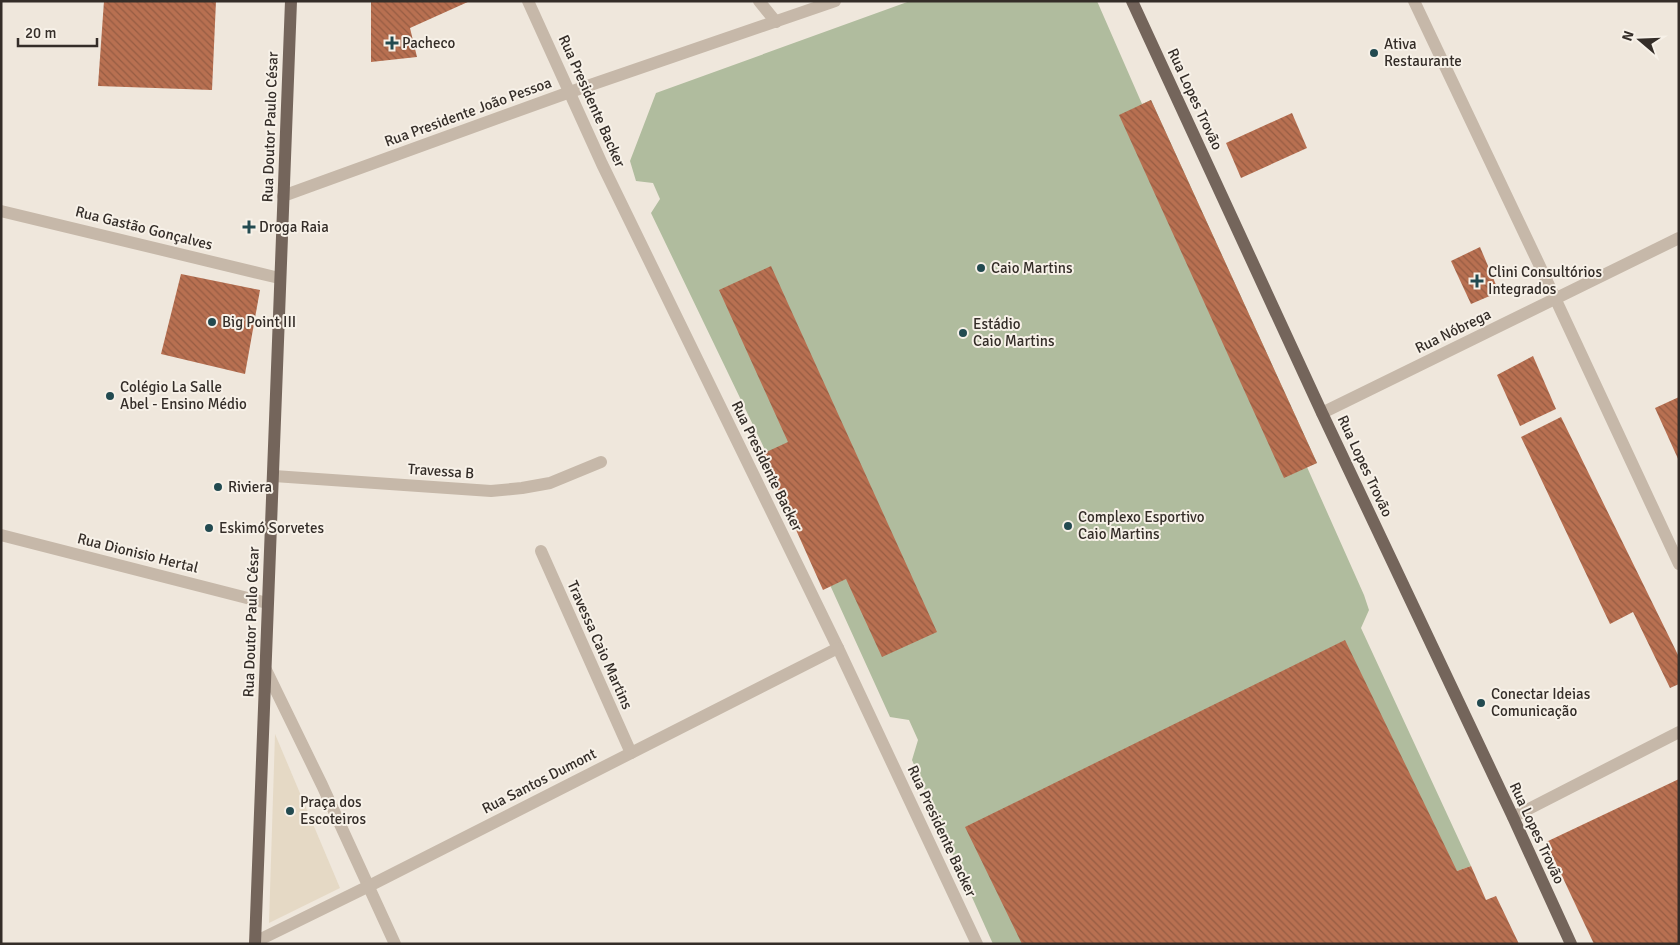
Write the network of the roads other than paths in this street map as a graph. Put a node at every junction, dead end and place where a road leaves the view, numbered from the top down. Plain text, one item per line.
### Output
1 (291, 1) edge
2 (528, 1) edge
3 (759, 1) edge
4 (835, 1) edge
5 (1132, 1) edge
6 (1414, 1) edge
7 (776, 22) junction
8 (570, 92) junction
9 (283, 196) junction
10 (1, 211) edge
11 (1679, 238) edge
12 (279, 278) junction
13 (1556, 298) junction
14 (1322, 413) junction
15 (602, 462) dead end
16 (274, 476) junction
17 (1, 534) edge
18 (540, 551) dead end
19 (1679, 564) edge
20 (267, 603) junction
21 (838, 648) junction
22 (266, 670) junction
23 (1679, 732) edge
24 (631, 753) junction
25 (1513, 817) junction
26 (369, 886) junction
27 (255, 943) edge
28 (395, 944) edge
29 (977, 944) edge
30 (1571, 944) edge

1 - 9 main road, Rua Doutor Paulo César
2 - 8 street, Rua Presidente Backer
3 - 7 street
4 - 7 street, Rua Presidente João Pessoa
5 - 14 main road, Rua Lopes Trovão
6 - 13 street
7 - 8 street, Rua Presidente João Pessoa
8 - 9 street, Rua Presidente João Pessoa
8 - 21 street, Rua Presidente Backer
9 - 12 main road, Rua Doutor Paulo César
10 - 12 street, Rua Gastão Gonçalves
11 - 13 street, Rua Nóbrega
12 - 16 main road, Rua Doutor Paulo César
13 - 14 street, Rua Nóbrega
13 - 19 street
14 - 25 main road, Rua Lopes Trovão
15 - 16 street, Travessa B
16 - 20 main road, Rua Doutor Paulo César
17 - 20 street, Rua Dionisio Hertal
18 - 24 street, Travessa Caio Martins
20 - 22 main road, Rua Doutor Paulo César
21 - 24 street, Rua Santos Dumont
21 - 29 street, Rua Presidente Backer
22 - 26 street
22 - 27 main road, Rua Doutor Paulo César
23 - 25 street
24 - 26 street, Rua Santos Dumont
25 - 30 main road, Rua Lopes Trovão
26 - 27 street, Rua Santos Dumont
26 - 28 street

